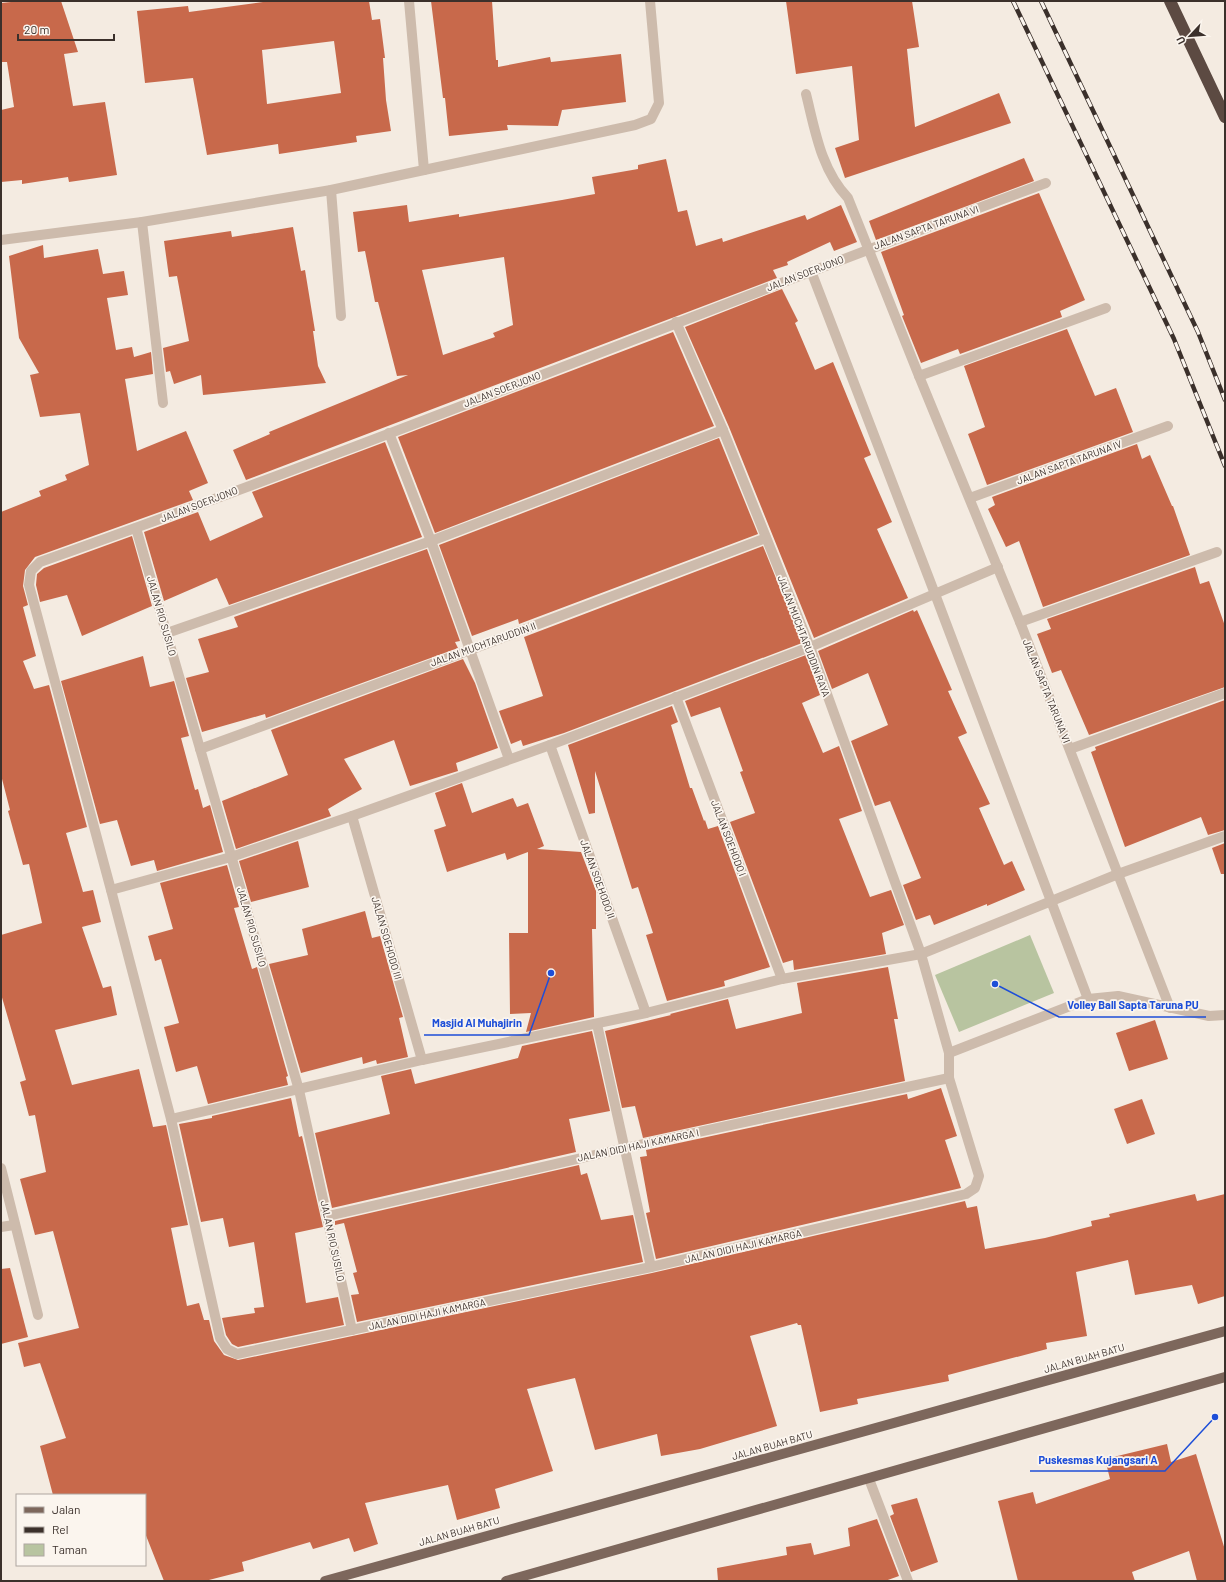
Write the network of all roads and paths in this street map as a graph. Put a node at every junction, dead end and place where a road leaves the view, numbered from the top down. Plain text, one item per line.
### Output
1 (409, 1) edge
2 (650, 1) edge
3 (1170, 1) edge
4 (806, 94) dead end
5 (1225, 117) edge
6 (424, 170) junction
7 (1046, 183) dead end
8 (331, 190) junction
9 (142, 222) junction
10 (1, 240) edge
11 (867, 249) junction
12 (811, 271) junction
13 (1106, 308) dead end
14 (341, 316) dead end
15 (676, 322) junction
16 (919, 376) junction
17 (163, 403) dead end
18 (1168, 426) dead end
19 (723, 430) junction
20 (389, 433) junction
21 (970, 498) junction
22 (136, 528) junction
23 (766, 538) junction
24 (431, 541) junction
25 (1217, 552) dead end
26 (998, 567) junction
27 (936, 594) junction
28 (1020, 622) junction
29 (167, 633) junction
30 (810, 647) junction
31 (470, 650) junction
32 (1225, 693) edge
33 (676, 697) junction
34 (550, 744) junction
35 (200, 748) junction
36 (1070, 749) junction
37 (509, 760) junction
38 (352, 816) junction
39 (1225, 836) edge
40 (232, 857) junction
41 (1118, 874) junction
42 (111, 890) junction
43 (1051, 901) junction
44 (921, 954) junction
45 (782, 979) junction
46 (1088, 999) junction
47 (1170, 1008) junction
48 (646, 1013) junction
49 (1225, 1015) edge
50 (598, 1024) junction
51 (948, 1053) junction
52 (422, 1060) junction
53 (949, 1078) junction
54 (299, 1090) junction
55 (171, 1119) junction
56 (625, 1148) junction
57 (1, 1168) edge
58 (328, 1216) junction
59 (14, 1225) junction
60 (1, 1227) edge
61 (651, 1267) junction
62 (38, 1315) dead end
63 (352, 1330) junction
64 (1225, 1331) edge
65 (227, 1349) joint
66 (1225, 1377) edge
67 (869, 1479) junction
68 (325, 1581) edge
69 (506, 1581) edge
70 (908, 1581) edge

1 - 6 street
2 - 6 street
3 - 5 highway
4 - 11 street
6 - 8 street
7 - 11 street, JALAN SAPTA TARUNA VI
8 - 9 street
8 - 14 street
9 - 10 street
9 - 17 street
11 - 12 street, JALAN SOERJONO
11 - 16 street, JALAN SAPTA TARUNA VI
12 - 15 street, JALAN SOERJONO
12 - 27 street
13 - 16 street
15 - 19 street, JALAN MUCHTARUDDIN RAYA
15 - 20 street, JALAN SOERJONO
16 - 21 street, JALAN SAPTA TARUNA VI
18 - 21 street, JALAN SAPTA TARUNA IV
19 - 23 street, JALAN MUCHTARUDDIN RAYA
19 - 24 street
20 - 22 street, JALAN SOERJONO
20 - 24 street
21 - 26 street, JALAN SAPTA TARUNA VI
22 - 29 street, JALAN RIO SUSILO
22 - 42 street, JALAN SOERJONO
23 - 30 street, JALAN MUCHTARUDDIN RAYA
23 - 31 street, JALAN MUCHTARUDDIN II
24 - 29 street
24 - 31 street
25 - 28 street
26 - 27 street
26 - 28 street, JALAN SAPTA TARUNA VI
27 - 30 street
27 - 43 street
28 - 36 street, JALAN SAPTA TARUNA VI
29 - 35 street, JALAN RIO SUSILO
30 - 33 street
30 - 44 street, JALAN MUCHTARUDDIN RAYA
31 - 35 street, JALAN MUCHTARUDDIN II
31 - 37 street
32 - 36 street
33 - 34 street
33 - 45 street, JALAN SOEHODO I
34 - 37 street
34 - 48 street, JALAN SOEHODO II
35 - 40 street, JALAN RIO SUSILO
36 - 41 street, JALAN SAPTA TARUNA VI
37 - 38 street
38 - 40 street
38 - 52 street, JALAN SOEHODO III
39 - 41 street
40 - 42 street
40 - 54 street, JALAN RIO SUSILO
41 - 43 street
41 - 47 street, JALAN SAPTA TARUNA VI
42 - 55 street, JALAN SOERJONO
43 - 44 street
43 - 46 street
44 - 45 street
44 - 51 street, JALAN MUCHTARUDDIN RAYA
45 - 48 street
46 - 47 street
46 - 51 street
47 - 49 street
48 - 50 street
50 - 52 street
50 - 56 street
51 - 53 street, JALAN DIDI HAJI KAMARGA
52 - 54 street
53 - 56 street, JALAN DIDI HAJI KAMARGA I
53 - 61 street, JALAN DIDI HAJI KAMARGA
54 - 55 street
54 - 58 street, JALAN RIO SUSILO
55 - 65 street, JALAN SOERJONO
56 - 58 street, JALAN DIDI HAJI KAMARGA I
56 - 61 street
57 - 59 street
58 - 63 street, JALAN RIO SUSILO
59 - 60 street
59 - 62 street
61 - 63 street, JALAN DIDI HAJI KAMARGA
63 - 65 street, JALAN DIDI HAJI KAMARGA
64 - 68 main road, JALAN BUAH BATU
66 - 67 main road
67 - 69 main road
67 - 70 street

